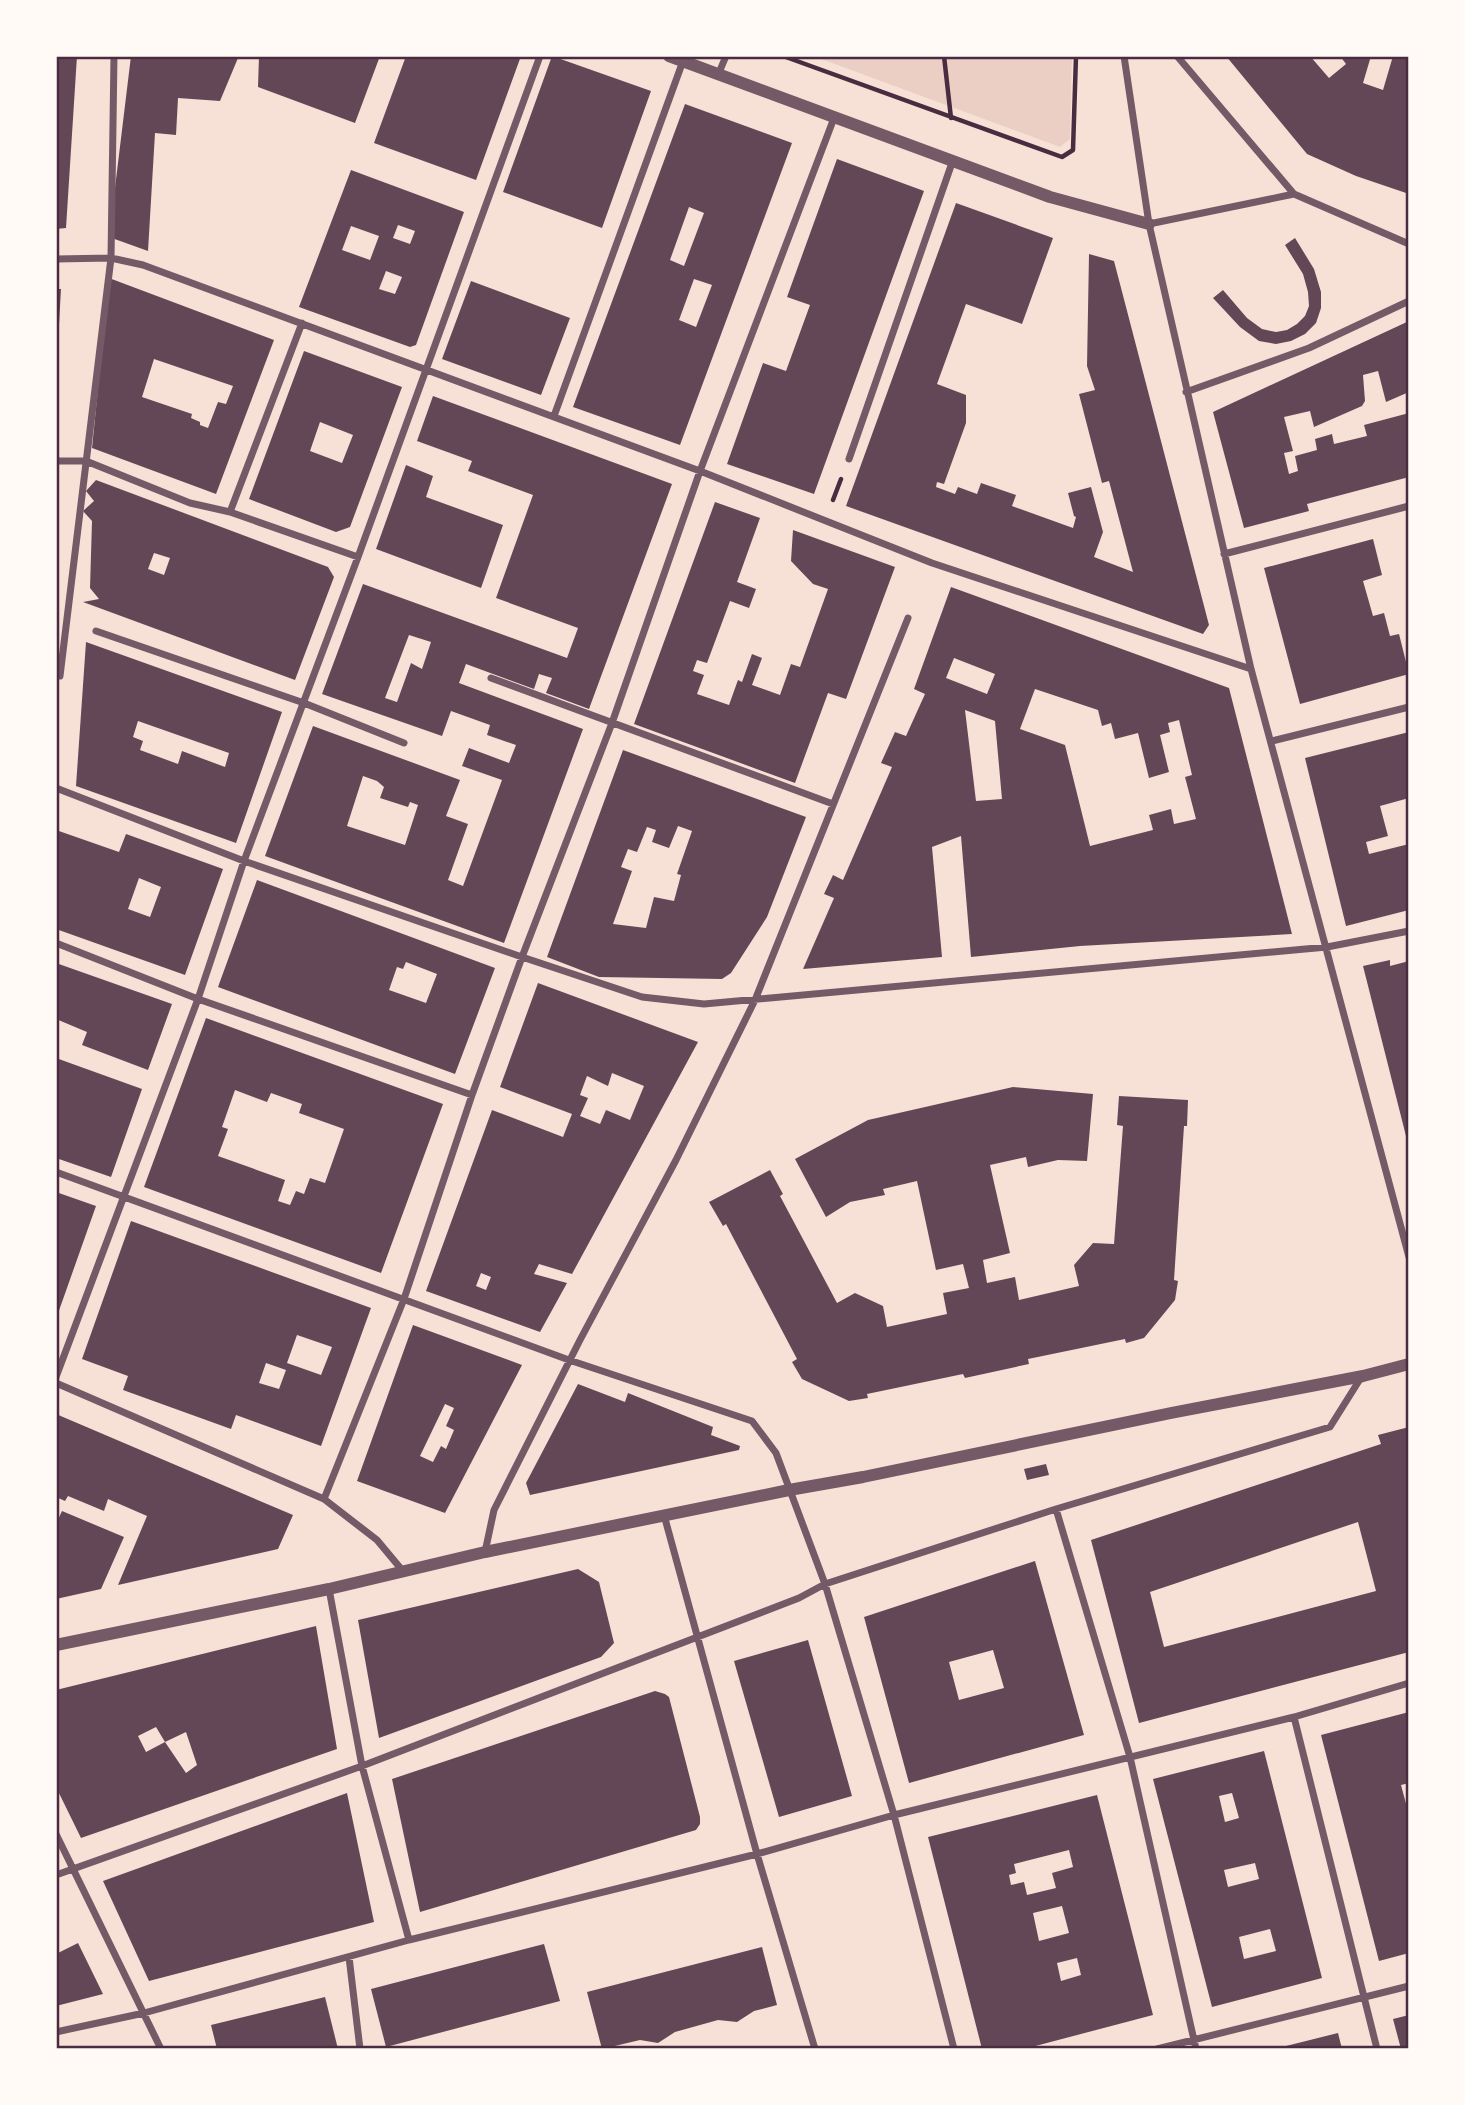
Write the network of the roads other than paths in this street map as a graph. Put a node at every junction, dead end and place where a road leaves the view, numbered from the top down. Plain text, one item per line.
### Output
1 (114, 56) edge
2 (540, 56) edge
3 (669, 56) edge
4 (726, 56) edge
5 (1124, 56) edge
6 (1177, 56) edge
7 (683, 61) junction
8 (718, 75) junction
9 (834, 118) junction
10 (953, 160) junction
11 (1294, 194) junction
12 (1149, 224) junction
13 (1409, 244) edge
14 (111, 258) junction
15 (56, 259) edge
16 (1409, 301) edge
17 (302, 323) junction
18 (426, 369) junction
19 (1186, 392) junction
20 (554, 416) junction
21 (849, 459) road end
22 (56, 461) edge
23 (86, 461) junction
24 (700, 471) junction
25 (1409, 506) edge
26 (230, 512) junction
27 (1224, 554) junction
28 (358, 557) junction
29 (908, 618) dead end
30 (96, 631) dead end
31 (1251, 669) junction
32 (60, 676) dead end
33 (492, 678) dead end
34 (304, 703) junction
35 (1409, 707) edge
36 (612, 723) junction
37 (1272, 741) junction
38 (404, 743) dead end
39 (56, 788) edge
40 (833, 804) junction
41 (244, 861) junction
42 (1409, 931) edge
43 (56, 943) edge
44 (1327, 947) junction
45 (522, 957) junction
46 (198, 999) junction
47 (755, 1000) junction
48 (472, 1095) junction
49 (56, 1172) edge
50 (124, 1196) junction
51 (1409, 1257) edge
52 (404, 1299) junction
53 (569, 1360) junction
54 (1409, 1364) edge
55 (1363, 1376) junction
56 (56, 1377) edge
57 (56, 1383) edge
58 (789, 1490) junction
59 (324, 1499) junction
60 (1055, 1509) junction
61 (664, 1516) junction
62 (485, 1552) junction
63 (402, 1570) junction
64 (825, 1584) junction
65 (330, 1589) junction
66 (693, 1637) junction
67 (56, 1645) edge
68 (1409, 1683) edge
69 (1294, 1717) junction
70 (1130, 1757) junction
71 (362, 1766) junction
72 (894, 1815) junction
73 (56, 1834) edge
74 (757, 1854) junction
75 (73, 1870) junction
76 (56, 1875) edge
77 (409, 1940) junction
78 (349, 1956) junction
79 (1409, 1986) edge
80 (1364, 1998) junction
81 (144, 2013) junction
82 (56, 2032) edge
83 (1194, 2039) junction
84 (161, 2049) edge
85 (360, 2049) edge
86 (815, 2049) edge
87 (954, 2049) edge
88 (1157, 2049) edge
89 (1196, 2049) edge
90 (1377, 2049) edge

1 - 14 street
2 - 18 street
3 - 7 street
4 - 8 street
5 - 12 street
6 - 11 street
7 - 8 street
7 - 20 street
8 - 9 street
9 - 10 street
9 - 24 street
10 - 12 street
10 - 21 street
11 - 12 street
11 - 13 street
12 - 19 street
14 - 15 street
14 - 17 street
14 - 23 street
16 - 19 street
17 - 18 street
17 - 26 street
18 - 20 street
18 - 28 street
19 - 27 street
20 - 24 street
22 - 23 street
23 - 26 street
23 - 32 street
24 - 31 street
24 - 36 street
25 - 27 street
26 - 28 street
27 - 31 street
28 - 34 street
29 - 40 street
30 - 34 street
31 - 37 street
33 - 36 street
34 - 38 street
34 - 41 street
35 - 37 street
36 - 40 street
36 - 45 street
37 - 44 street
39 - 41 street
40 - 47 street
41 - 45 street
41 - 46 street
42 - 44 street
43 - 46 street
44 - 47 street
44 - 51 street
45 - 47 street
45 - 48 street
46 - 48 street
46 - 50 street
47 - 53 street
48 - 52 street
49 - 50 street
50 - 52 street
50 - 56 street
52 - 53 street
52 - 59 street
53 - 58 street
53 - 62 street
54 - 55 street
55 - 58 street
55 - 60 street
57 - 59 street
58 - 61 street
58 - 64 street
59 - 63 street
60 - 64 street
60 - 70 street
61 - 62 street
61 - 66 street
62 - 63 street
63 - 65 street
64 - 66 street
64 - 72 street
65 - 67 street
65 - 71 street
66 - 71 street
66 - 74 street
68 - 69 street
69 - 70 street
69 - 80 street
70 - 72 street
70 - 83 street
71 - 75 street
71 - 77 street
72 - 74 street
72 - 87 street
73 - 75 street
74 - 77 street
74 - 86 street
75 - 76 street
75 - 81 street
77 - 78 street
78 - 81 street
78 - 85 street
79 - 80 street
80 - 83 street
80 - 90 street
81 - 82 street
81 - 84 street
83 - 88 street
83 - 89 street

